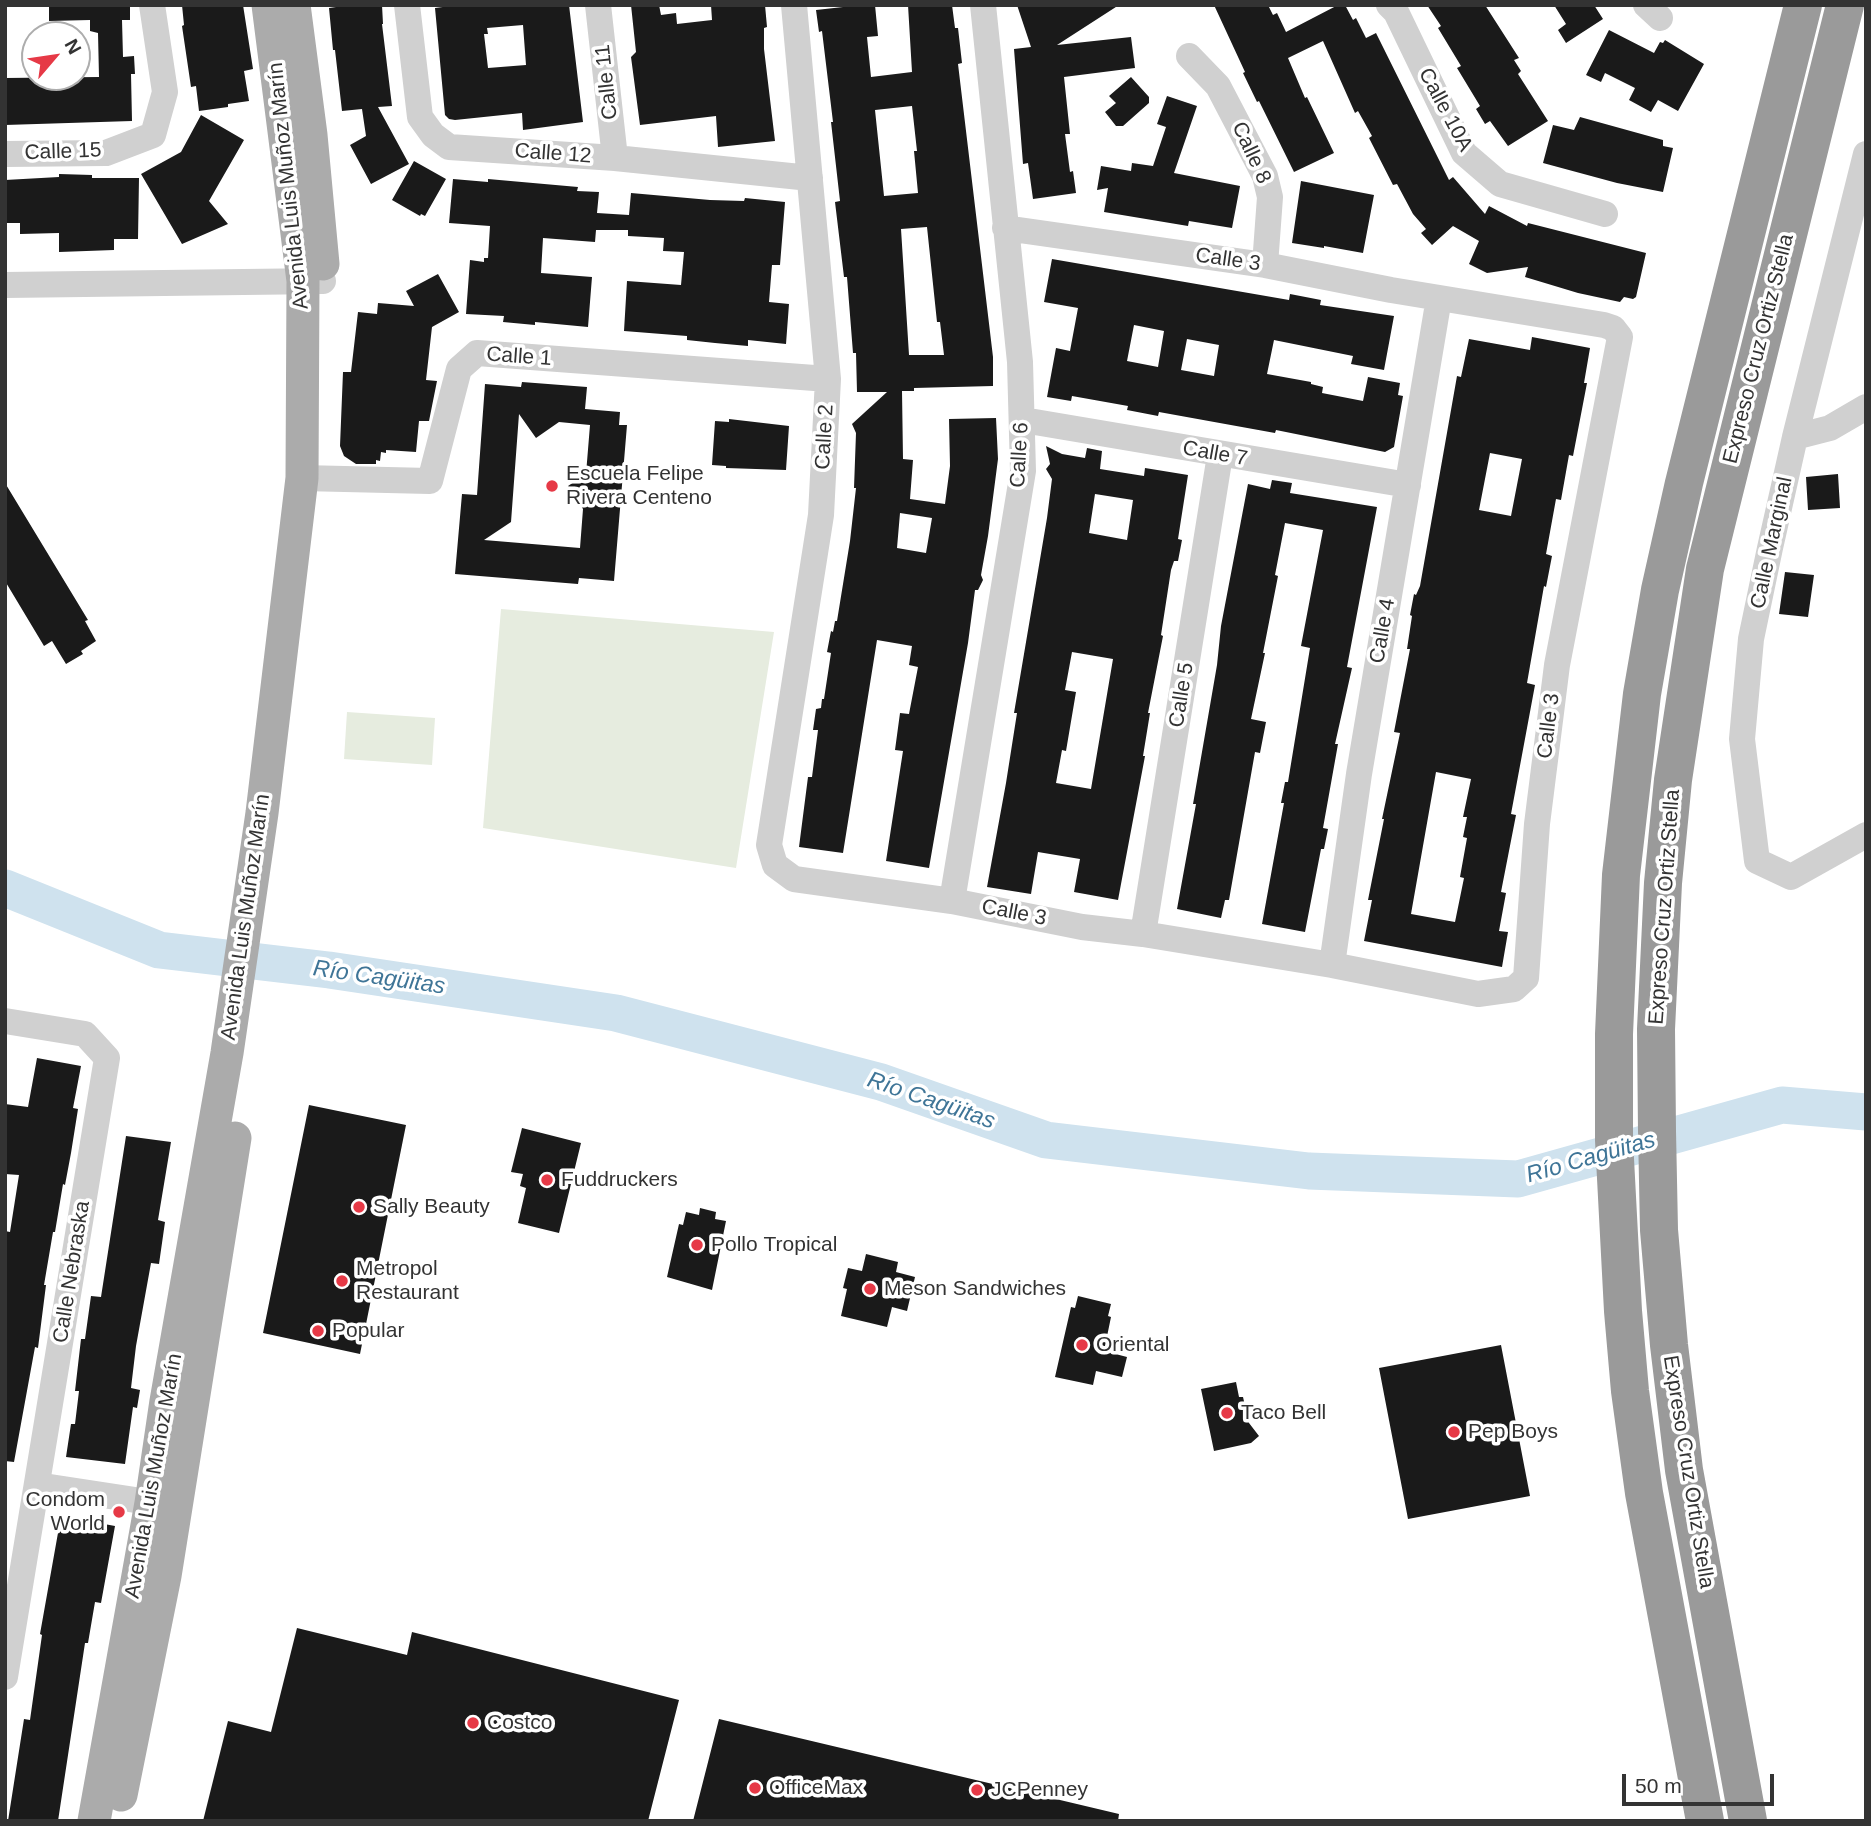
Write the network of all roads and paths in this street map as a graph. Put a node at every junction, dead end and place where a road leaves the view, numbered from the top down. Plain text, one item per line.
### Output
1 (152, 5) edge
2 (268, 5) edge
3 (294, 5) edge
4 (407, 5) edge
5 (598, 5) edge
6 (794, 5) edge
7 (983, 5) edge
8 (1389, 5) edge
9 (1803, 5) edge
10 (1845, 5) edge
11 (1189, 56) dead end
12 (5, 154) edge
13 (1866, 154) edge
14 (615, 158) junction
15 (810, 178) junction
16 (1605, 214) dead end
17 (1005, 228) junction
18 (1265, 265) junction
19 (313, 281) junction
20 (5, 285) edge
21 (1439, 298) junction
22 (828, 379) junction
23 (1866, 407) edge
24 (1023, 421) junction
25 (1795, 437) junction
26 (1220, 455) junction
27 (311, 478) junction
28 (1408, 485) junction
29 (1866, 835) edge
30 (775, 865) joint
31 (951, 901) junction
32 (1143, 934) junction
33 (1332, 965) junction
34 (5, 1021) edge
35 (37, 1485) junction
36 (164, 1505) junction
37 (5, 1677) edge
38 (94, 1821) edge
39 (116, 1821) edge
40 (1705, 1821) edge
41 (1748, 1821) edge

1 - 12 street, Calle 15
2 - 19 main road, Avenida Luis Muñoz Marín
3 - 19 main road, Avenida Luis Muñoz Marín
4 - 14 street, Calle 12
5 - 14 street, Calle 11
6 - 15 street, Calle 2
7 - 17 street, Calle 6
8 - 16 street, Calle 10A
9 - 40 highway, Expreso Cruz Ortiz Stella
10 - 41 highway, Expreso Cruz Ortiz Stella
11 - 18 street, Calle 8
13 - 25 street, Calle Marginal
14 - 15 street, Calle 12
15 - 22 street, Calle 2
17 - 18 street, Calle 3
17 - 24 street, Calle 6
18 - 21 street, Calle 3
19 - 20 street
19 - 27 main road, Avenida Luis Muñoz Marín
21 - 28 street, Calle 4
21 - 33 street, Calle 3
22 - 27 street, Calle 1
22 - 30 street, Calle 2
23 - 25 street
24 - 26 street, Calle 7
24 - 31 street, Calle 6
25 - 29 street, Calle Marginal
26 - 28 street, Calle 7
26 - 32 street, Calle 5
27 - 36 main road, Avenida Luis Muñoz Marín
28 - 33 street, Calle 4
30 - 31 street, Calle 3
31 - 32 street, Calle 3
32 - 33 street, Calle 3
34 - 35 street, Calle Nebraska
35 - 36 street
35 - 37 street, Calle Nebraska
36 - 38 main road, Avenida Luis Muñoz Marín
36 - 39 main road, Avenida Luis Muñoz Marín

